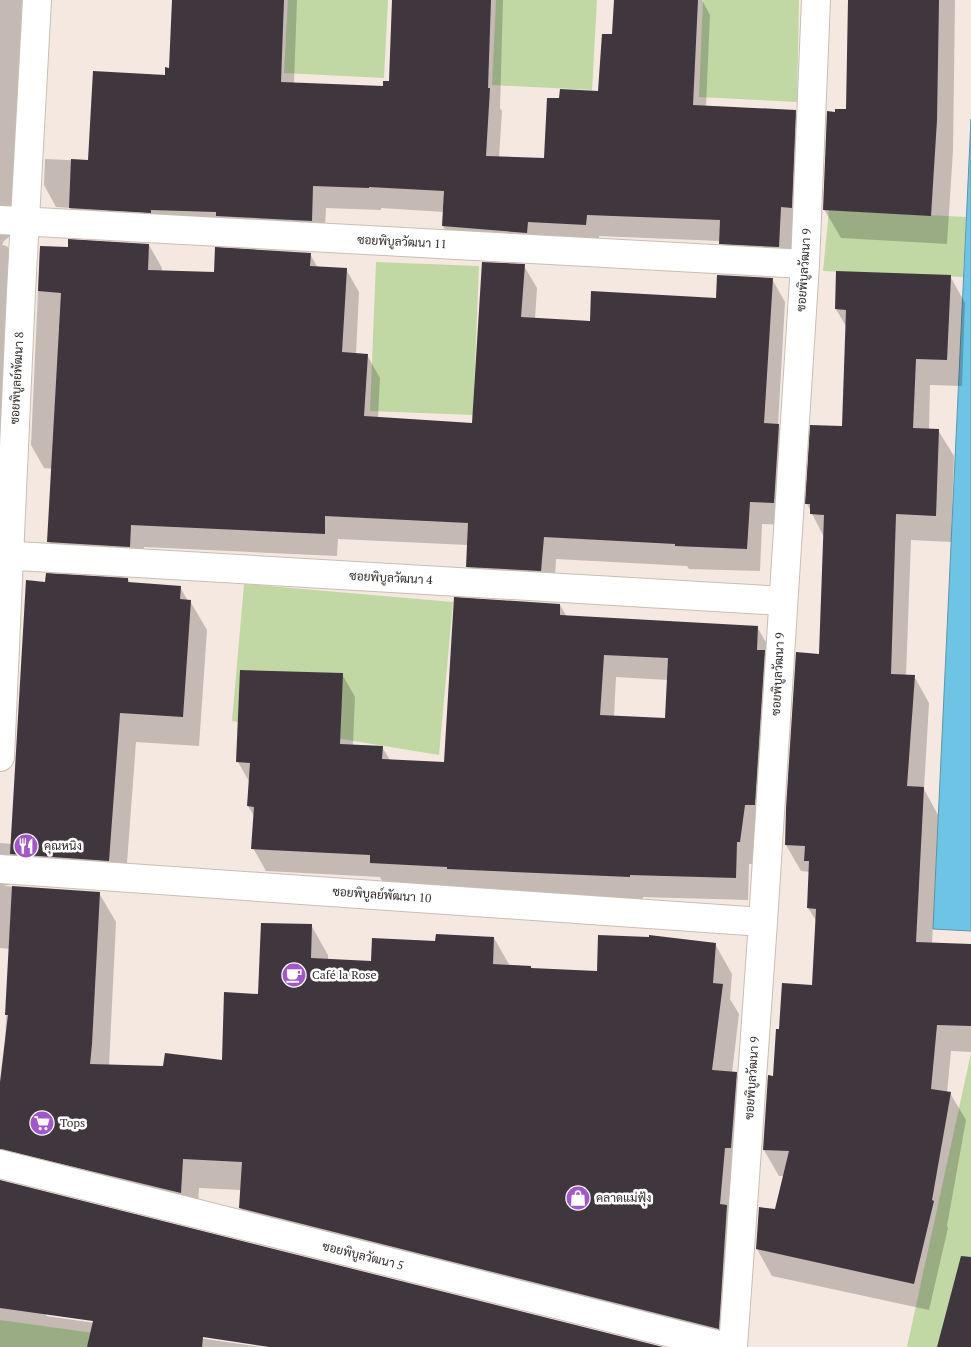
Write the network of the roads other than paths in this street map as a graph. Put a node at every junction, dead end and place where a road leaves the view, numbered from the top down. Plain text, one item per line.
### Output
1 (37, 0) edge
2 (816, 0) edge
3 (12, 221) edge
4 (805, 264) junction
5 (4, 555) edge
6 (783, 601) junction
7 (0, 756) edge
8 (0, 869) edge
9 (763, 922) junction
10 (0, 1164) edge
11 (727, 1347) edge
12 (733, 1347) edge

1 - 3 street, ซอยพิบูลย์พัฒนา 8
2 - 4 street, ซอยพิบูลวัฒนา 9
3 - 4 street, ซอยพิบูลวัฒนา 11
3 - 5 street, ซอยพิบูลย์พัฒนา 8
4 - 6 street, ซอยพิบูลวัฒนา 9
5 - 6 street, ซอยพิบูลวัฒนา 4
5 - 7 street, ซอยพิบูลย์พัฒนา 8
6 - 9 street, ซอยพิบูลวัฒนา 9
8 - 9 street, ซอยพิบูลย์พัฒนา 10
9 - 12 street, ซอยพิบูลวัฒนา 9
10 - 11 street, ซอยพิบูลวัฒนา 5

